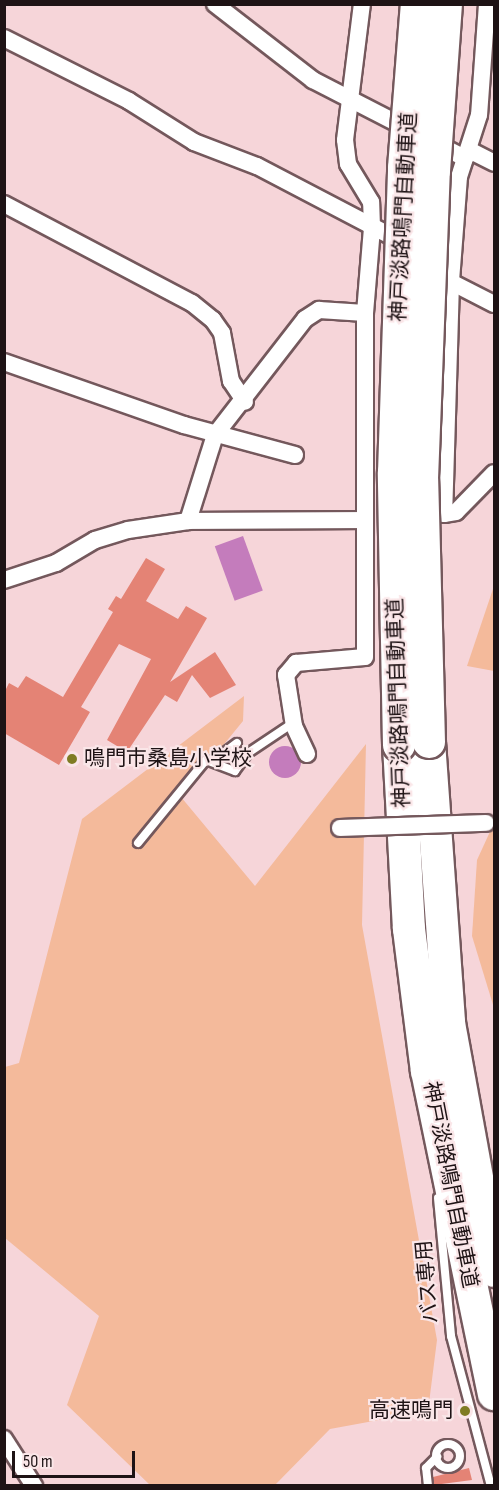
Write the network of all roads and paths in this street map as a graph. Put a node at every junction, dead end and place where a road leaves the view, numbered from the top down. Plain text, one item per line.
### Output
1 (215, 4) edge
2 (362, 4) edge
3 (417, 4) edge
4 (447, 4) edge
5 (487, 4) edge
6 (4, 38) edge
7 (351, 99) junction
8 (467, 154) junction
9 (495, 163) edge
10 (4, 204) edge
11 (372, 227) junction
12 (451, 274) junction
13 (495, 304) edge
14 (365, 313) junction
15 (4, 362) edge
16 (245, 402) junction
17 (215, 435) junction
18 (295, 455) dead end
19 (493, 478) edge
20 (362, 520) junction
21 (188, 521) junction
22 (4, 580) edge
23 (294, 723) junction
24 (237, 742) dead end
25 (414, 744) junction
26 (307, 754) dead end
27 (213, 761) junction
28 (486, 823) dead end
29 (340, 828) dead end
30 (138, 843) dead end
31 (449, 1023) junction
32 (427, 1071) junction
33 (485, 1158) dead end
34 (436, 1175) dead end
35 (437, 1186) dead end
36 (495, 1271) edge
37 (495, 1394) edge
38 (4, 1438) edge
39 (437, 1457) dead end
40 (34, 1485) edge
41 (428, 1485) edge
42 (491, 1485) edge

1 - 7 street
2 - 7 street
3 - 25 highway, 神戸淡路鳴門自動車道, bridge
4 - 25 highway, 神戸淡路鳴門自動車道, bridge
5 - 8 street
6 - 11 street
7 - 8 street
7 - 11 street
8 - 9 street
8 - 12 street
10 - 16 street
11 - 12 street
11 - 14 street
12 - 13 street
12 - 19 street
14 - 16 street
14 - 20 street
15 - 17 street
16 - 17 street
17 - 18 street
17 - 21 street
20 - 21 street
20 - 23 street
21 - 22 street
23 - 26 street
23 - 27 lane
24 - 27 lane
25 - 31 highway, 神戸淡路鳴門自動車道
25 - 32 highway, 神戸淡路鳴門自動車道
27 - 30 lane
28 - 29 street, bridge
31 - 33 lane
31 - 36 highway, 神戸淡路鳴門自動車道
32 - 34 lane
32 - 37 highway, 神戸淡路鳴門自動車道
35 - 42 lane, バス専用
38 - 40 street
39 - 41 lane

